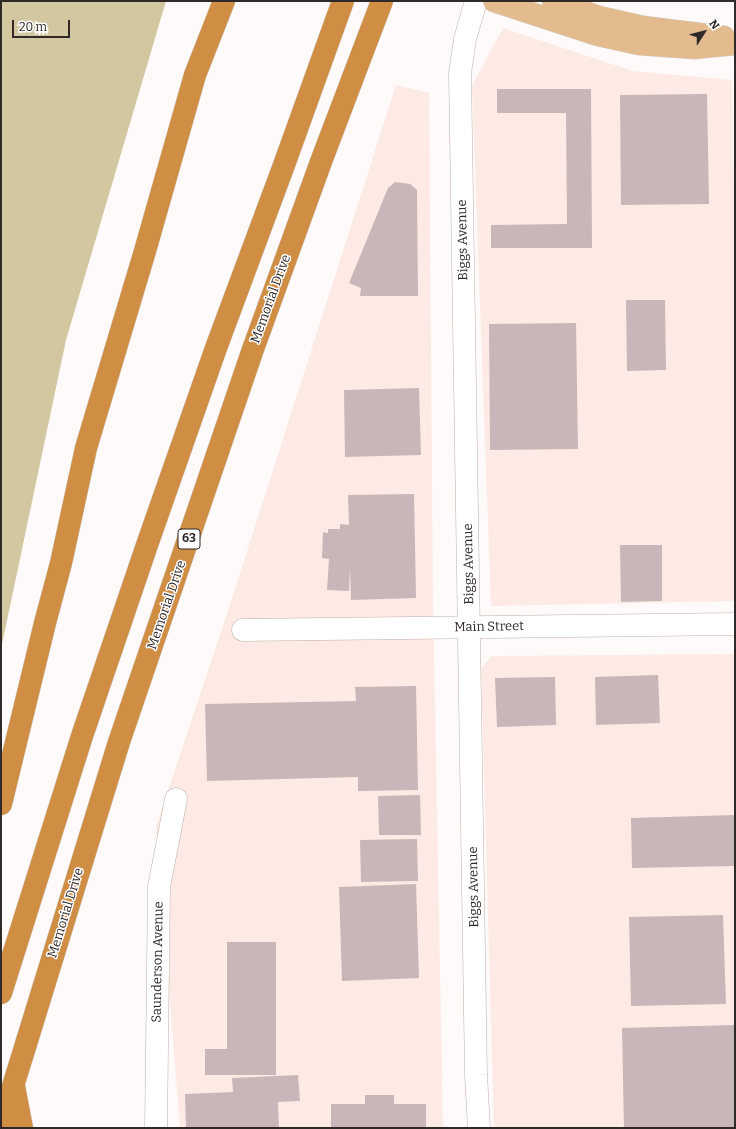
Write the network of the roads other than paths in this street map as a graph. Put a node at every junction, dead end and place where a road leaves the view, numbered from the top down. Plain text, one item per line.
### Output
1 (224, 1) edge
2 (343, 1) edge
3 (382, 1) edge
4 (476, 1) edge
5 (494, 1) edge
6 (553, 1) edge
7 (735, 39) edge
8 (735, 44) edge
9 (735, 624) edge
10 (470, 628) junction
11 (243, 630) dead end
12 (176, 798) dead end
13 (1, 804) edge
14 (1, 993) edge
15 (13, 1084) junction
16 (1, 1125) edge
17 (22, 1128) edge
18 (156, 1128) edge
19 (479, 1128) edge

1 - 13 highway
2 - 14 highway
3 - 15 highway, Memorial Drive / 63
4 - 10 street, Biggs Avenue
5 - 8 main road
6 - 7 main road
9 - 10 street, Main Street
10 - 11 street, Main Street
10 - 19 street, Biggs Avenue
12 - 18 street, Saunderson Avenue
15 - 16 highway, Memorial Drive / 63
15 - 17 highway

